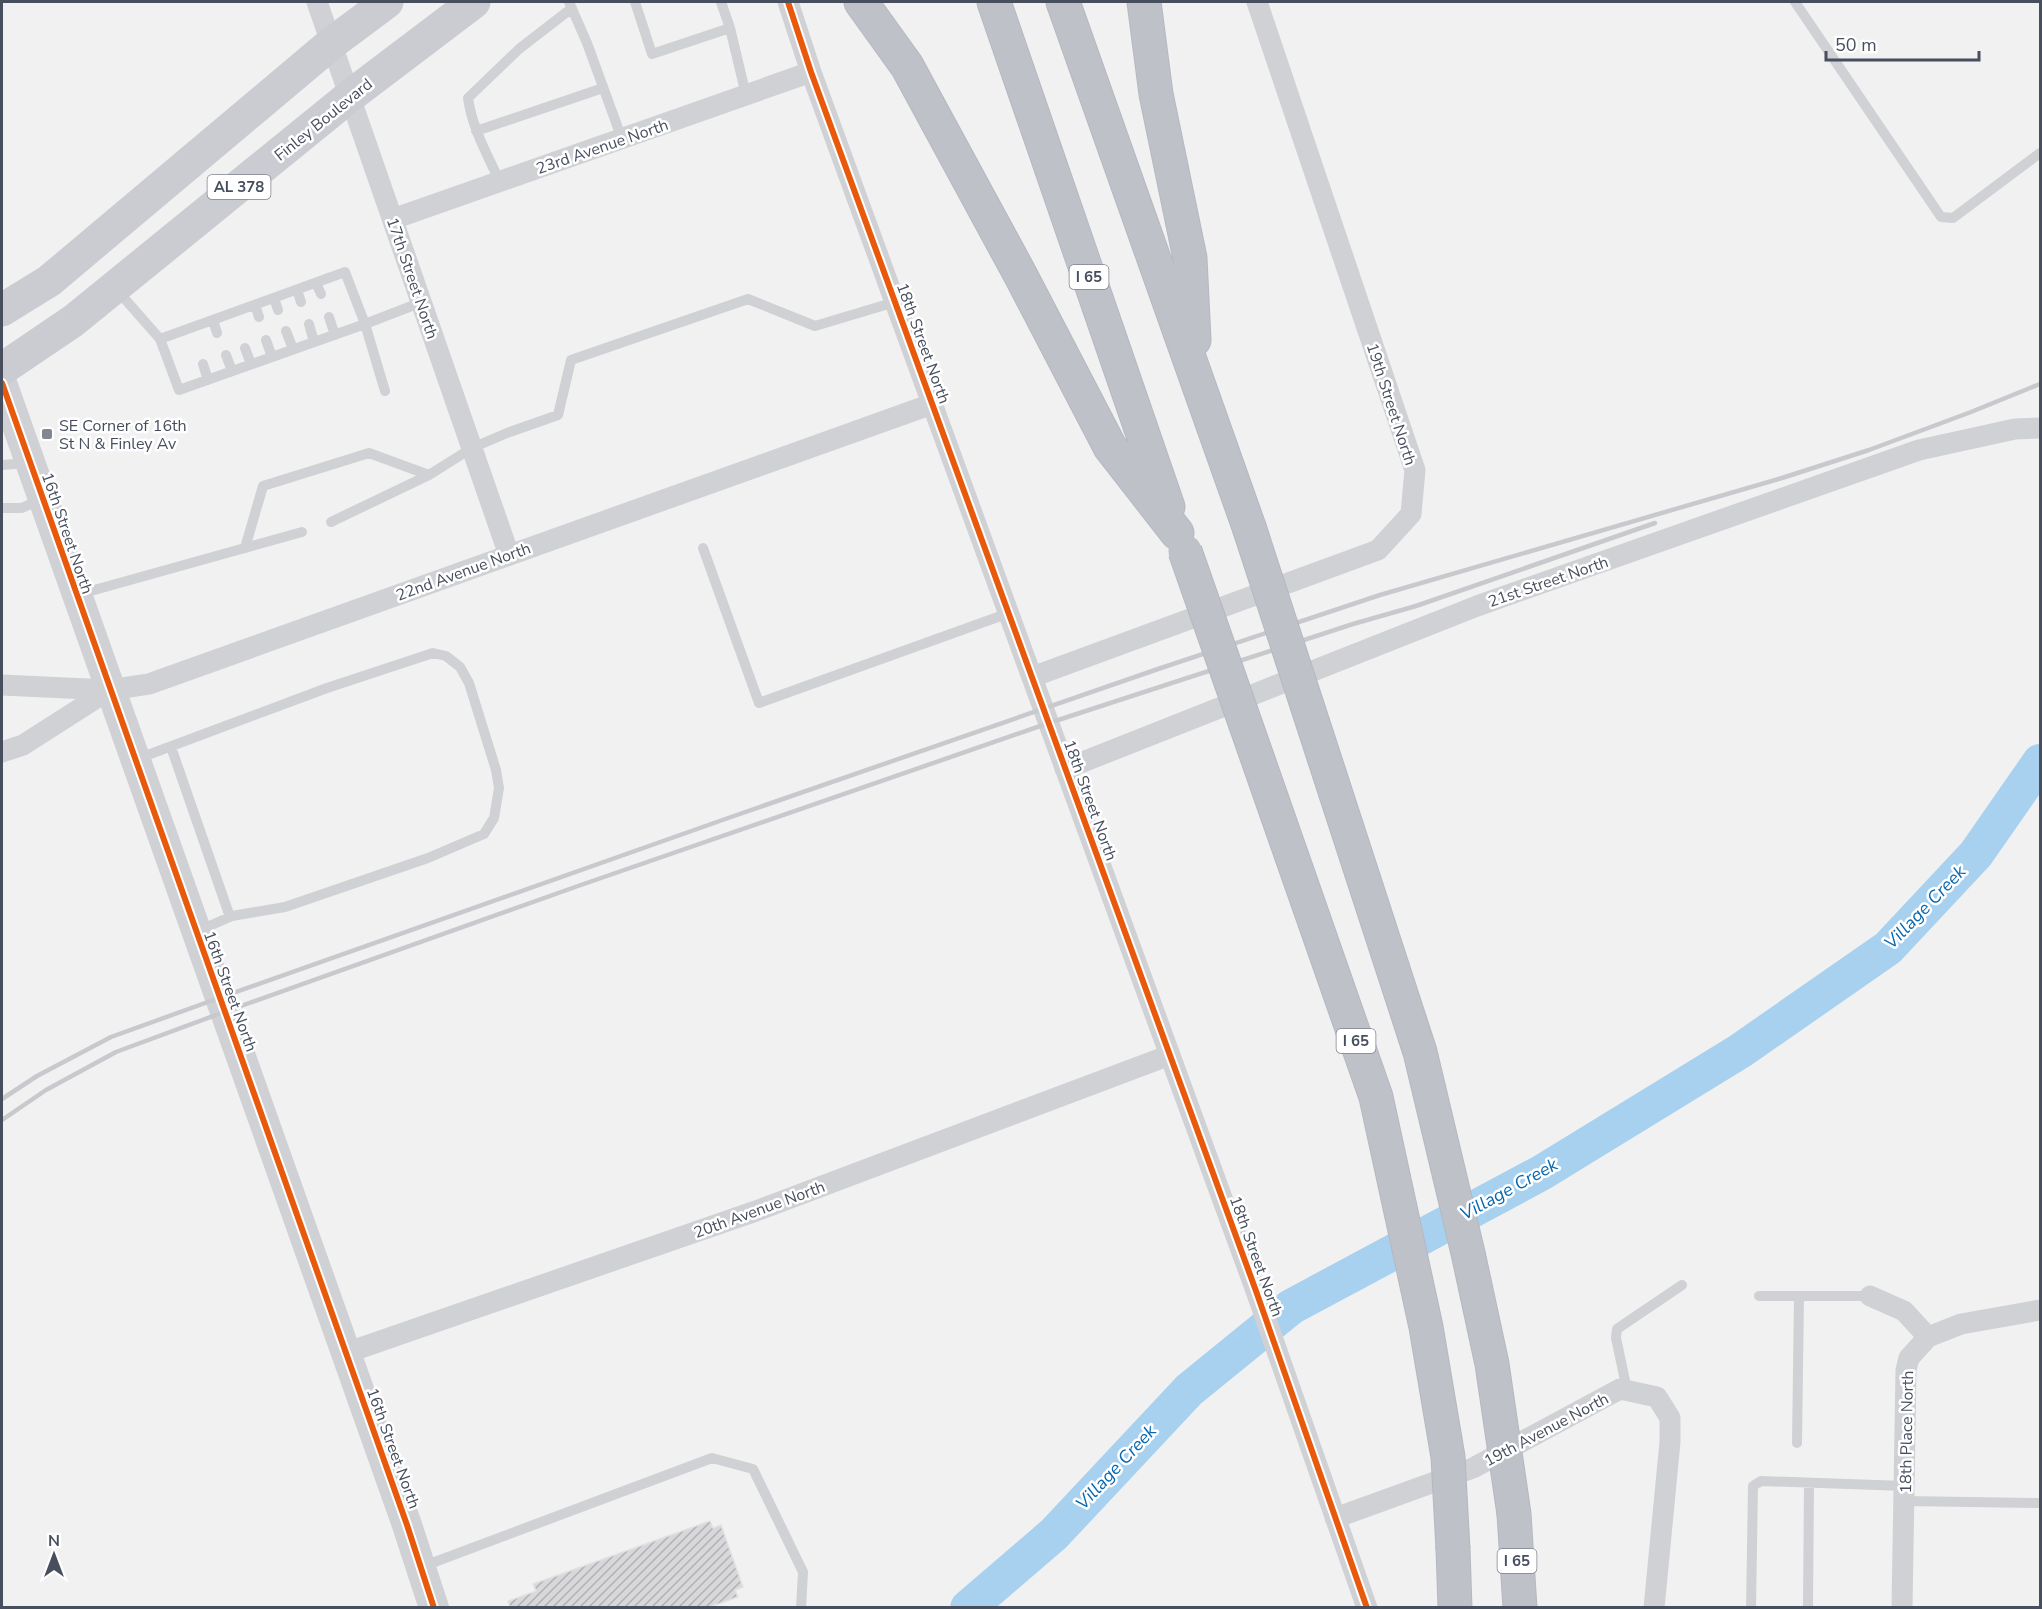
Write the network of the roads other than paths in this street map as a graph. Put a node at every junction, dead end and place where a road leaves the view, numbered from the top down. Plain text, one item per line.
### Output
1 (317, 2) edge
2 (387, 2) edge
3 (474, 2) edge
4 (635, 2) edge
5 (721, 2) edge
6 (788, 2) edge
7 (861, 2) edge
8 (994, 2) edge
9 (1063, 2) edge
10 (1144, 2) edge
11 (1257, 2) edge
12 (1795, 2) edge
13 (571, 5) edge
14 (730, 28) junction
15 (332, 43) junction
16 (811, 72) junction
17 (603, 88) junction
18 (746, 95) junction
19 (350, 96) junction
20 (476, 131) junction
21 (622, 139) junction
22 (2040, 153) edge
23 (500, 182) junction
24 (393, 219) junction
25 (316, 283) junction
26 (114, 288) junction
27 (297, 290) junction
28 (321, 294) dead end
29 (274, 298) junction
30 (301, 302) dead end
31 (422, 302) junction
32 (895, 302) junction
33 (255, 306) junction
34 (2, 310) edge
35 (278, 310) dead end
36 (258, 317) dead end
37 (328, 317) dead end
38 (213, 320) junction
39 (309, 324) dead end
40 (365, 324) junction
41 (286, 331) dead end
42 (217, 333) dead end
43 (334, 335) junction
44 (160, 339) junction
45 (266, 340) dead end
46 (314, 342) junction
47 (245, 348) dead end
48 (293, 350) junction
49 (226, 355) dead end
50 (272, 357) junction
51 (203, 364) dead end
52 (251, 364) junction
53 (2, 369) edge
54 (232, 371) junction
55 (1195, 372) junction
56 (208, 380) junction
57 (2, 383) edge
58 (385, 391) dead end
59 (932, 404) junction
60 (2040, 428) edge
61 (472, 448) junction
62 (15, 464) edge
63 (429, 475) junction
64 (42, 498) junction
65 (2, 508) edge
66 (331, 522) dead end
67 (302, 532) dead end
68 (1181, 542) junction
69 (245, 548) junction
70 (703, 548) dead end
71 (509, 555) junction
72 (76, 595) junction
73 (1009, 613) junction
74 (1032, 677) junction
75 (2, 685) edge
76 (109, 690) junction
77 (171, 747) junction
78 (2, 752) edge
79 (134, 760) junction
80 (1065, 769) junction
81 (230, 917) junction
82 (196, 932) junction
83 (1170, 1055) junction
84 (1682, 1285) dead end
85 (1759, 1296) dead end
86 (1799, 1296) junction
87 (1870, 1296) joint
88 (2040, 1310) edge
89 (1928, 1337) junction
90 (346, 1353) junction
91 (1627, 1390) junction
92 (1797, 1443) dead end
93 (1809, 1483) junction
94 (1904, 1494) junction
95 (2040, 1503) edge
96 (1335, 1518) junction
97 (421, 1568) junction
98 (434, 1608) edge
99 (801, 1608) edge
100 (1367, 1608) edge
101 (1455, 1608) edge
102 (1520, 1608) edge
103 (1654, 1608) edge
104 (1751, 1608) edge
105 (1808, 1608) edge
106 (1902, 1608) edge

1 - 15 street, 17th Street North
2 - 15 main road, AL 378
3 - 19 main road, Finley Boulevard / AL 378
4 - 14 lane
5 - 14 lane
6 - 16 street, 18th Street North
7 - 68 highway
8 - 68 highway, I 65
9 - 55 highway, I 65
10 - 55 highway
11 - 74 street, 19th Street North
12 - 22 lane
13 - 17 lane
13 - 20 lane
14 - 18 lane
15 - 19 street, 17th Street North
15 - 34 main road, AL 378
16 - 18 street, 23rd Avenue North
16 - 32 street, 18th Street North
17 - 20 lane
17 - 21 lane
18 - 21 street, 23rd Avenue North
19 - 24 street, 17th Street North
19 - 26 main road, Finley Boulevard / AL 378
20 - 23 lane
21 - 23 street, 23rd Avenue North
23 - 24 street, 23rd Avenue North
24 - 31 street, 17th Street North
25 - 27 lane
25 - 28 lane
25 - 40 lane
26 - 44 lane
26 - 53 main road, Finley Boulevard / AL 378
27 - 29 lane
27 - 30 lane
29 - 33 lane
29 - 35 lane
31 - 40 lane
31 - 61 street, 17th Street North
32 - 59 street, 18th Street North
32 - 61 lane
33 - 36 lane
33 - 38 lane
37 - 43 lane
38 - 42 lane
38 - 44 lane
39 - 46 lane
40 - 43 lane
40 - 58 lane
41 - 48 lane
43 - 46 lane
44 - 56 lane
45 - 50 lane
46 - 48 lane
47 - 52 lane
48 - 50 lane
49 - 54 lane
50 - 52 lane
51 - 56 lane
52 - 54 lane
54 - 56 lane
55 - 102 highway, I 65, bridge
57 - 62 street, 16th Street North
59 - 71 street, 22nd Avenue North
59 - 73 street, 18th Street North
60 - 80 street, 21st Street North
61 - 63 lane
61 - 71 street, 17th Street North
62 - 64 street, 16th Street North
63 - 66 lane
63 - 69 lane
64 - 65 lane
64 - 72 street, 16th Street North
67 - 69 lane
68 - 101 highway, I 65, bridge
69 - 72 lane
70 - 73 lane
71 - 76 street, 22nd Avenue North
72 - 76 street, 16th Street North
73 - 74 street, 18th Street North
74 - 80 street, 18th Street North
75 - 76 street
76 - 78 street, 22nd Avenue North
76 - 79 street, 16th Street North
77 - 79 lane
77 - 81 lane
77 - 81 lane
79 - 82 street, 16th Street North
80 - 83 street, 18th Street North
81 - 82 lane
82 - 90 street, 16th Street North
83 - 90 street, 20th Avenue North
83 - 96 street, 18th Street North
84 - 91 lane
85 - 86 lane
86 - 87 lane
86 - 92 lane
87 - 89 street
88 - 89 street
89 - 94 street, 18th Place North
90 - 97 street, 16th Street North
91 - 96 street, 19th Avenue North
91 - 103 street, 19th Avenue North
93 - 94 lane
93 - 104 lane
93 - 105 lane
94 - 95 lane
94 - 106 street, 18th Place North
96 - 100 street, 18th Street North
97 - 98 street, 16th Street North
97 - 99 lane

